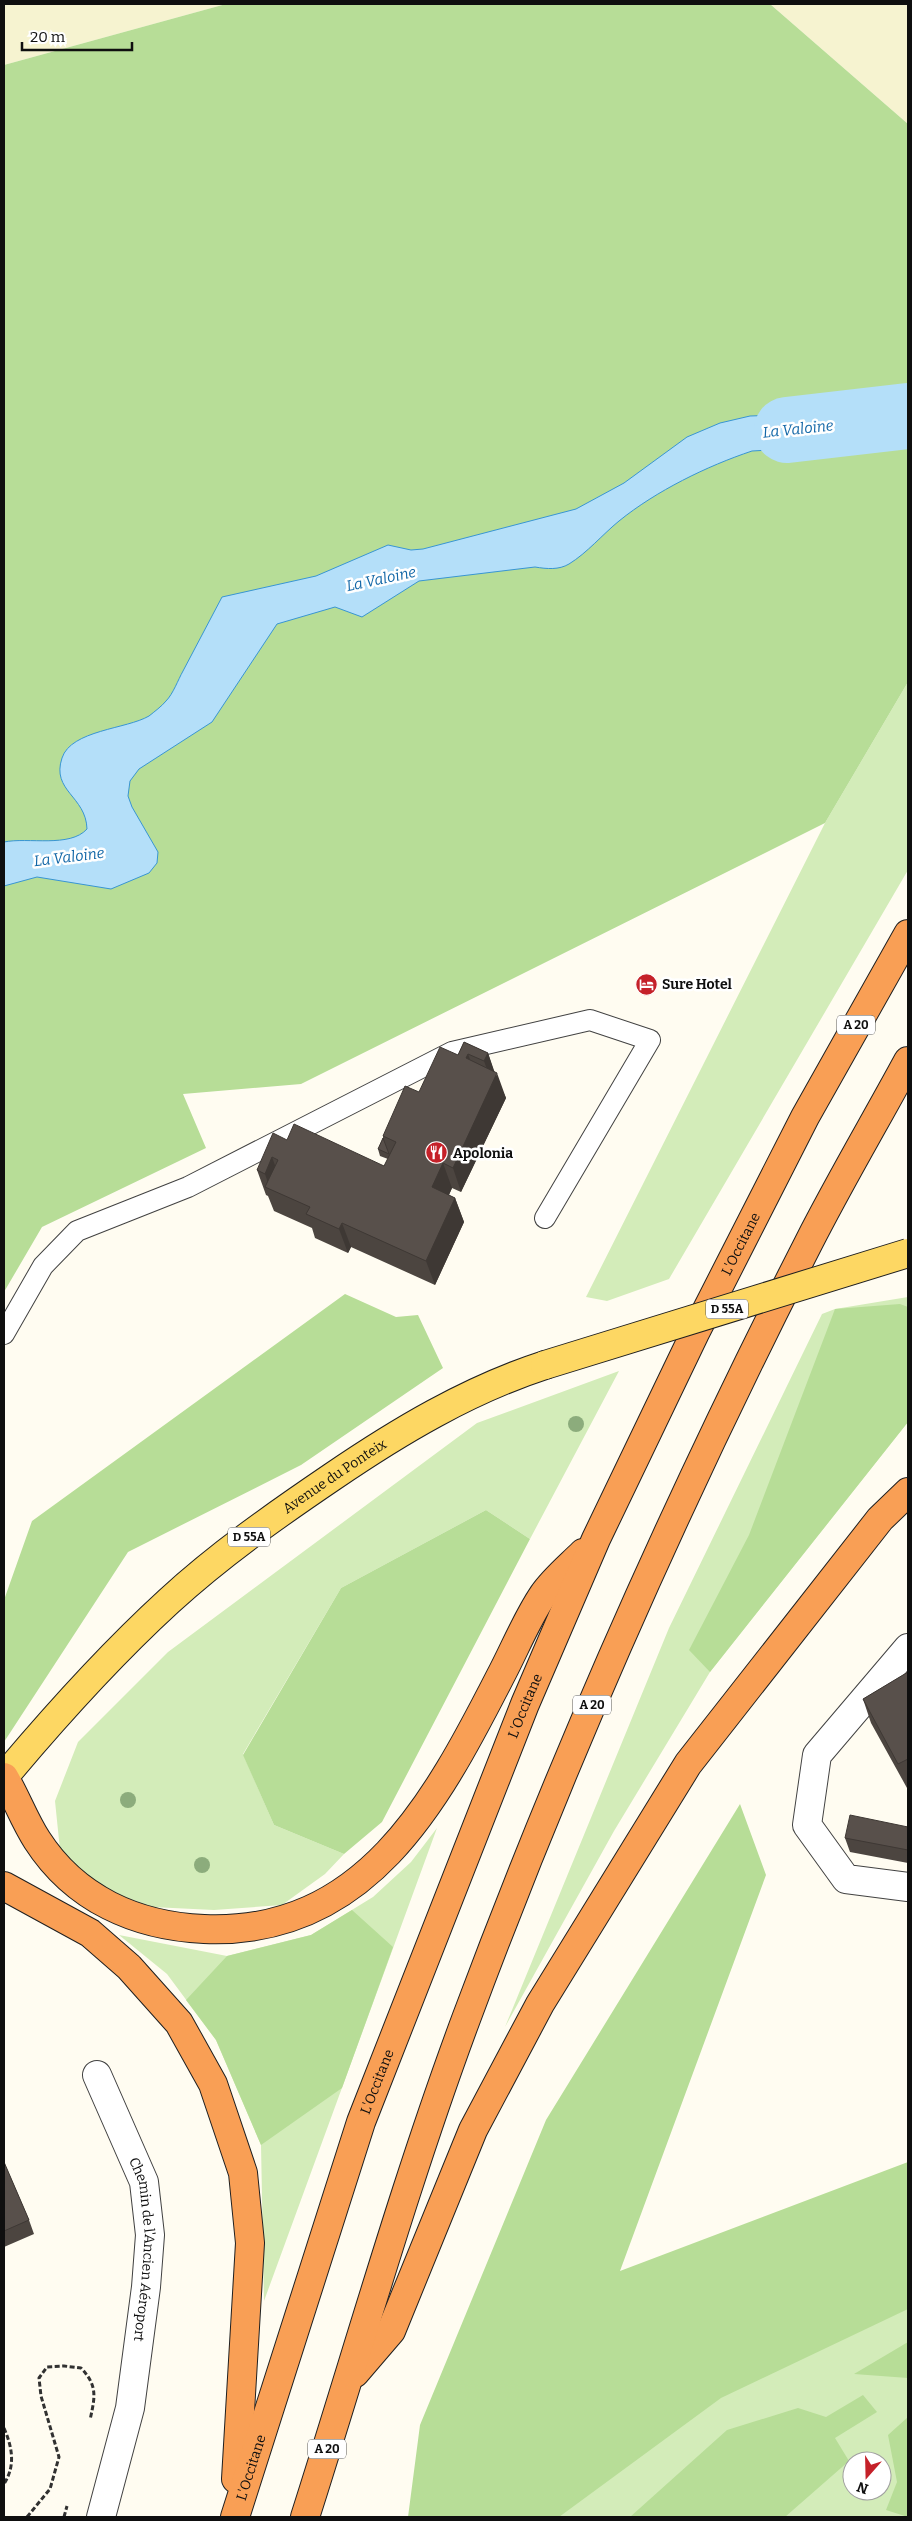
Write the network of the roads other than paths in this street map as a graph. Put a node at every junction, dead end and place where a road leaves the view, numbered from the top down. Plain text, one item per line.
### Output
1 (908, 934) edge
2 (908, 1061) edge
3 (546, 1218) dead end
4 (908, 1254) edge
5 (4, 1334) edge
6 (908, 1492) edge
7 (596, 1539) junction
8 (908, 1648) edge
9 (4, 1777) edge
10 (4, 1886) edge
11 (908, 1887) edge
12 (97, 2075) dead end
13 (349, 2380) junction
14 (101, 2517) edge
15 (234, 2517) edge
16 (305, 2517) edge

1 - 7 highway, L'Occitane / A 20
2 - 13 highway, A 20
3 - 5 lane
4 - 9 main road, Avenue du Ponteix / D 55A, bridge
6 - 13 highway
7 - 9 highway
7 - 15 highway, L'Occitane / A 20
8 - 11 street
10 - 15 highway
12 - 14 street, Chemin de l'Ancien Aéroport
13 - 16 highway, A 20

